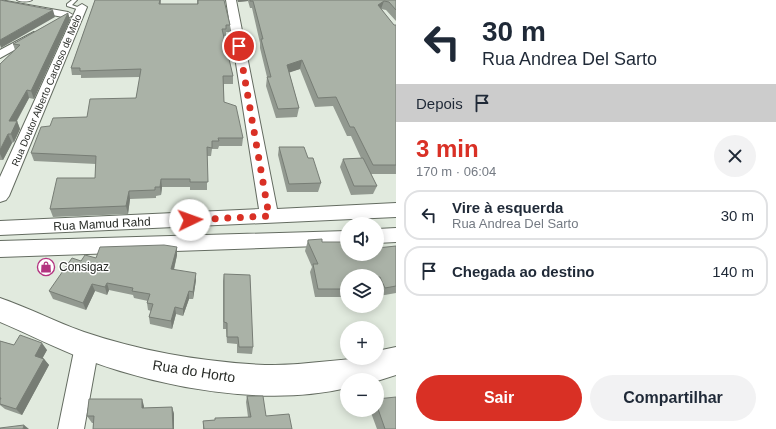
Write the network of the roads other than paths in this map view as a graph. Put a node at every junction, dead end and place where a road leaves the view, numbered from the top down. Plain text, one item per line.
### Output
1 (19, 0) edge
2 (30, 0) edge
3 (230, 0) edge
4 (0, 2) edge
5 (82, 4) edge
6 (68, 15) junction
7 (54, 23) edge
8 (41, 31) edge
9 (0, 55) edge
10 (0, 196) edge
11 (396, 210) edge
12 (269, 216) junction
13 (0, 228) edge
14 (384, 236) edge
15 (396, 236) edge
16 (340, 238) edge
17 (0, 249) edge
18 (0, 310) edge
19 (87, 346) junction
20 (396, 361) edge
21 (71, 429) edge

1 - 2 lane
3 - 12 street
4 - 6 street
5 - 6 street
5 - 10 street, Rua Doutor Alberto Cardoso de Melo
6 - 7 street
8 - 9 street
11 - 12 street, Rua Mamud Rahd
12 - 13 street, Rua Mamud Rahd
14 - 15 street
16 - 17 street, Rua Mamud Rahd
18 - 19 main road, Rua do Horto
19 - 20 main road, Rua do Horto
19 - 21 street

